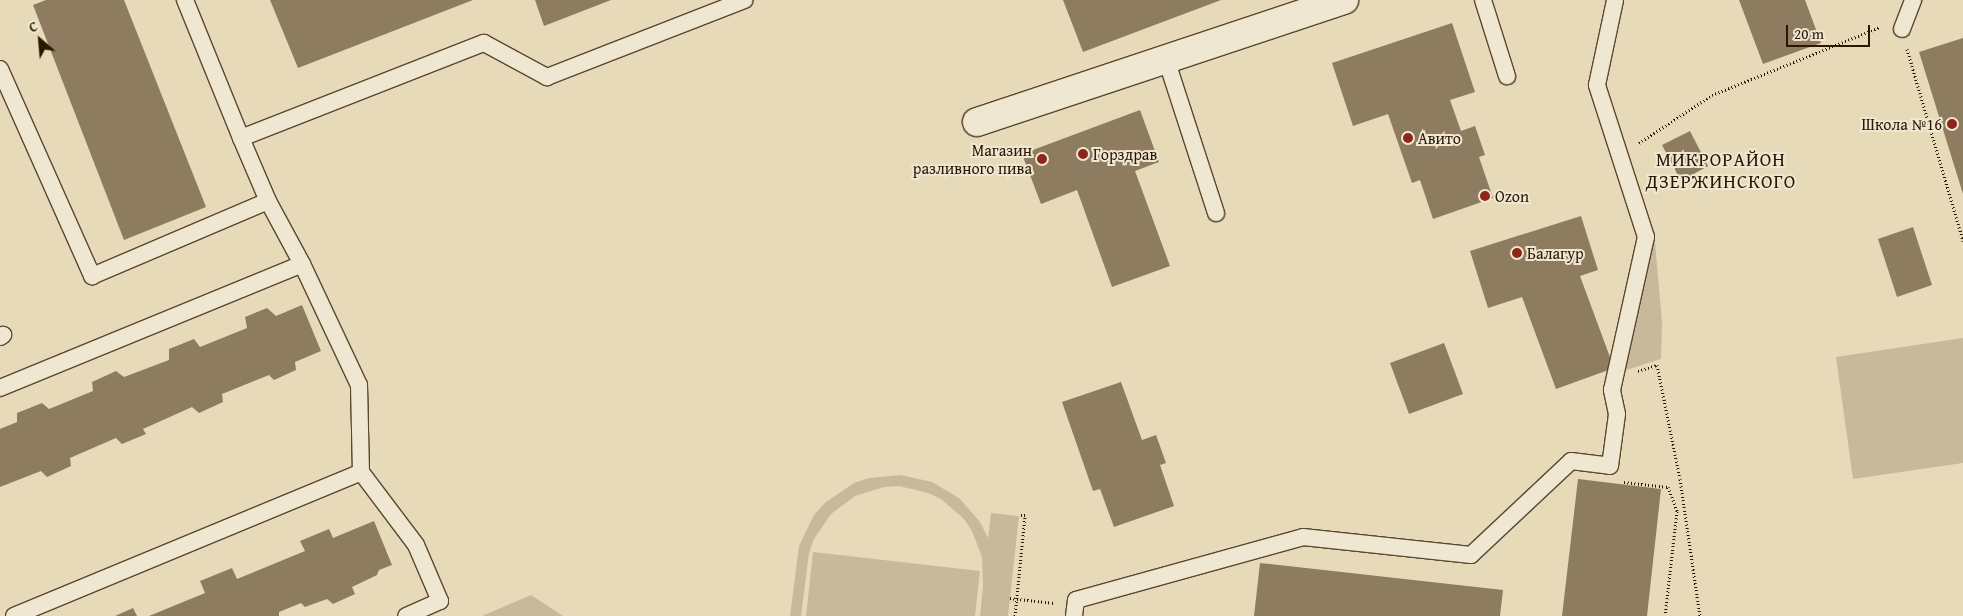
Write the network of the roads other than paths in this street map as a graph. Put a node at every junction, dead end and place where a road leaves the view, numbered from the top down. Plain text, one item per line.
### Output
1 (185, 0) edge
2 (744, 0) edge
3 (1344, 0) edge
4 (1483, 0) edge
5 (1614, 0) edge
6 (1913, 0) edge
7 (1904, 23) road end
8 (1166, 59) junction
9 (0, 68) edge
10 (1507, 76) dead end
11 (977, 122) dead end
12 (241, 138) junction
13 (268, 201) junction
14 (1216, 212) dead end
15 (302, 264) junction
16 (0, 388) edge
17 (362, 472) junction
18 (1075, 610) edge
19 (14, 616) edge
20 (406, 616) edge

1 - 12 lane
2 - 12 lane
3 - 8 street
4 - 10 lane
5 - 18 lane
6 - 7 lane
8 - 11 street
8 - 14 lane
9 - 13 lane
12 - 13 lane
13 - 15 lane
15 - 16 lane
15 - 17 lane
17 - 19 lane
17 - 20 lane

